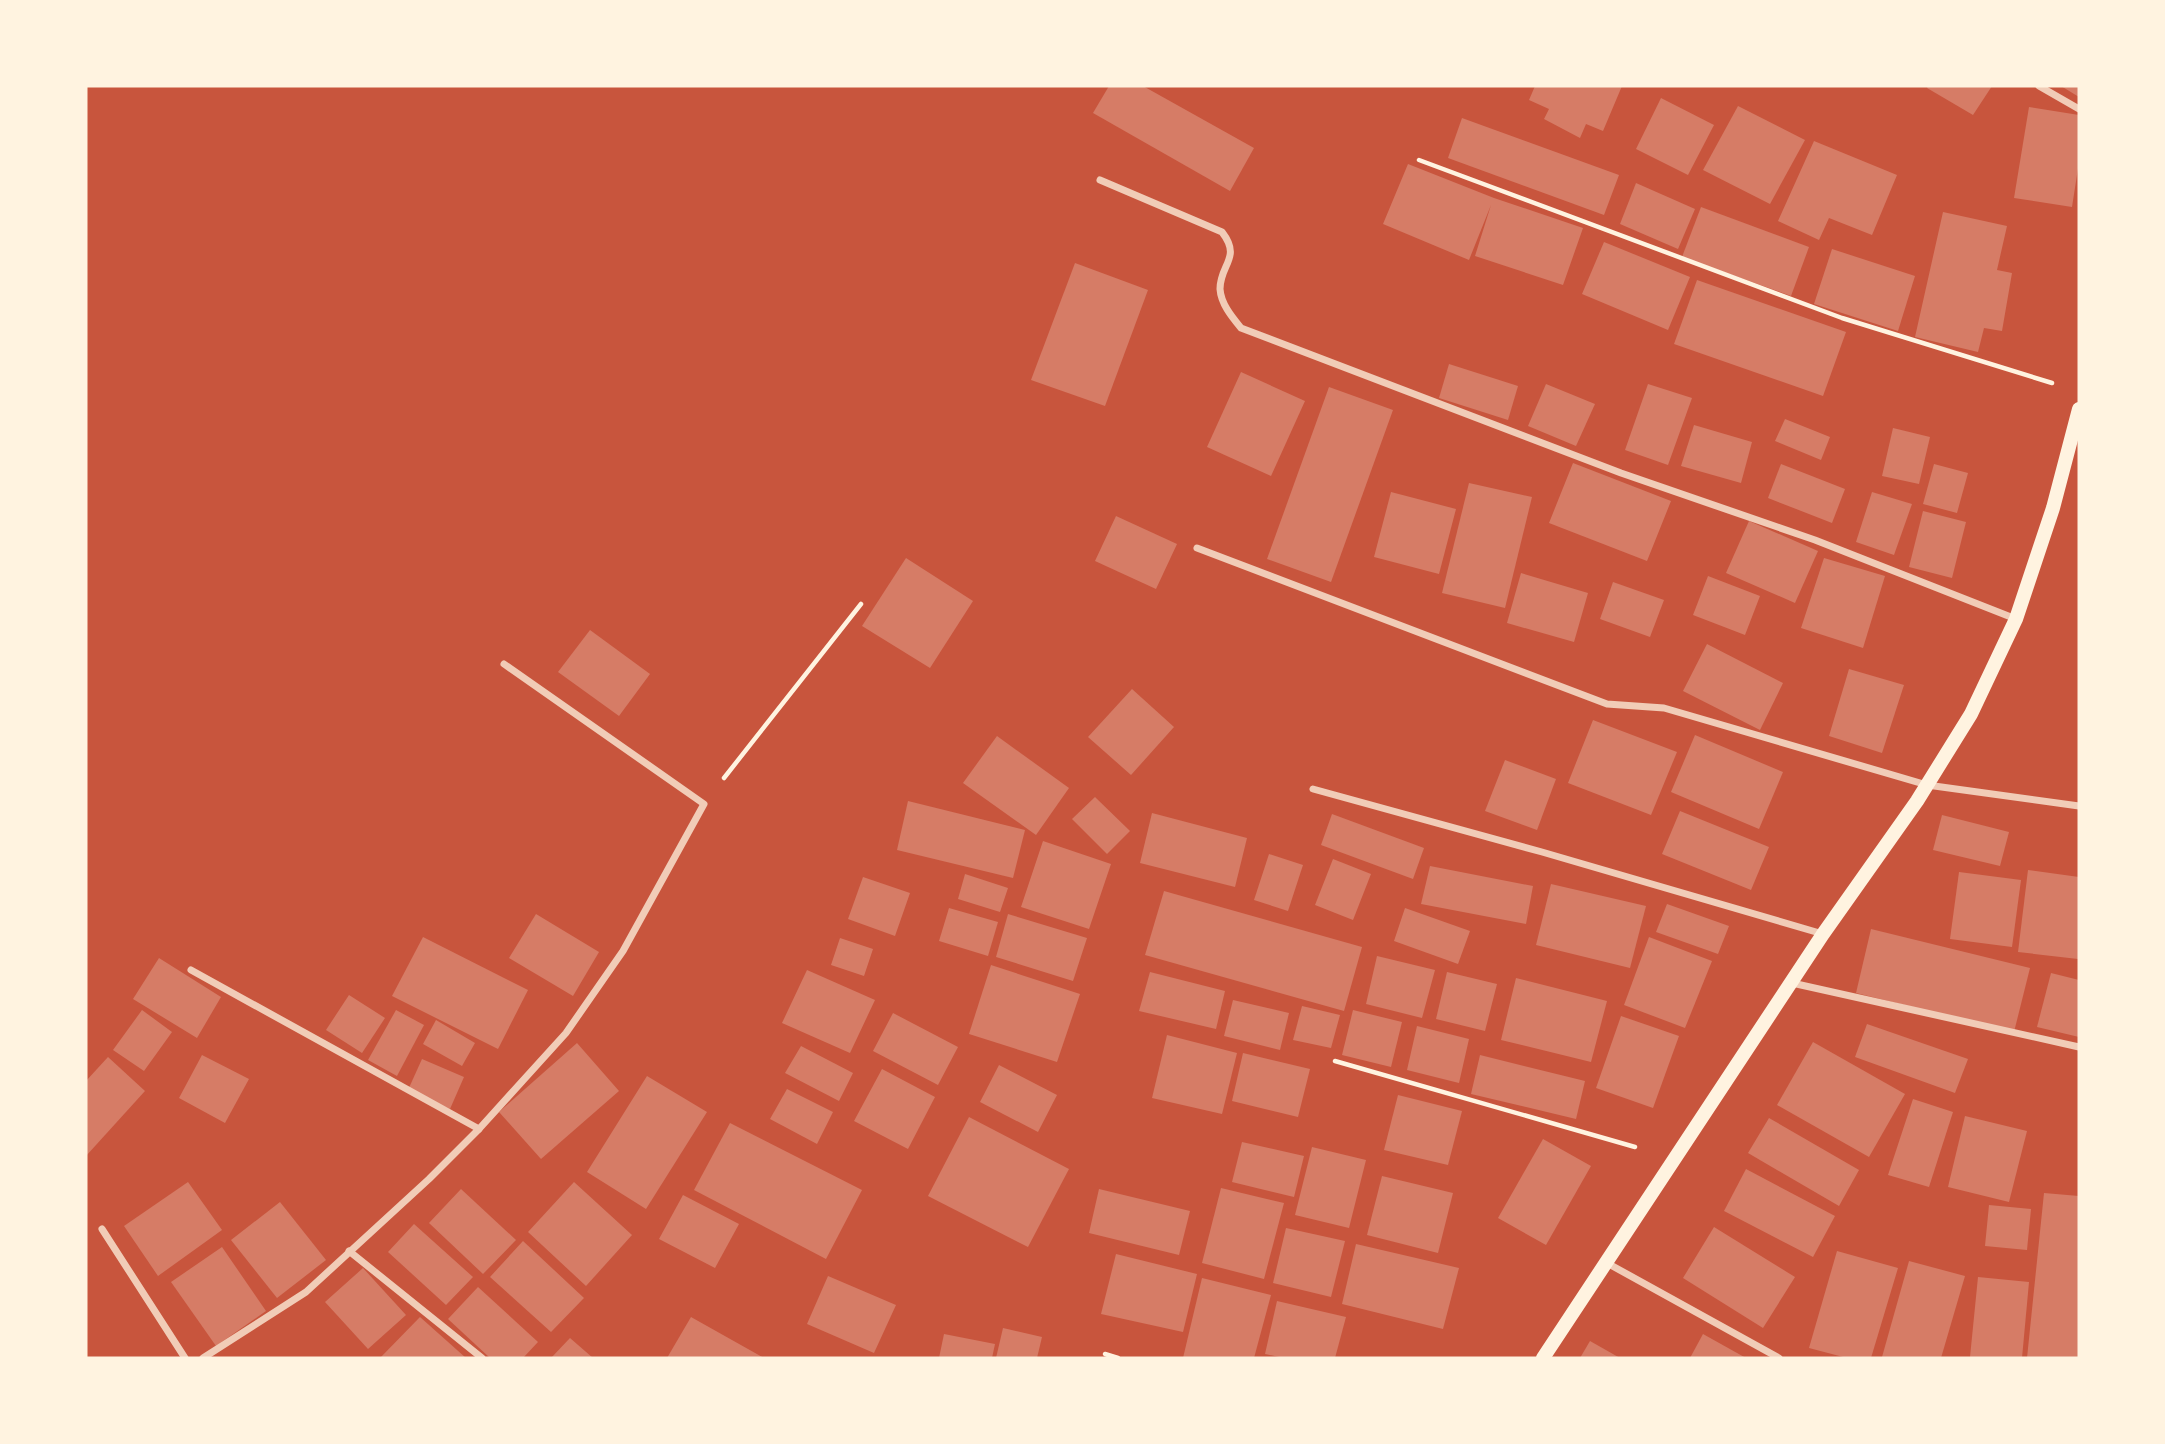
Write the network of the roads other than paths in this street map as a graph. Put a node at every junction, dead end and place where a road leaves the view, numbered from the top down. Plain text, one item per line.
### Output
1 (2039, 86) edge
2 (2079, 109) edge
3 (1100, 180) dead end
4 (2079, 409) edge
5 (1197, 548) dead end
6 (2016, 618) junction
7 (504, 664) dead end
8 (1927, 785) junction
9 (1313, 789) dead end
10 (2079, 806) edge
11 (1822, 934) junction
12 (191, 970) dead end
13 (1791, 983) junction
14 (2079, 1048) edge
15 (479, 1129) junction
16 (102, 1229) dead end
17 (349, 1251) junction
18 (1607, 1263) junction
19 (185, 1358) edge
20 (203, 1358) edge
21 (482, 1358) edge
22 (1543, 1358) edge
23 (1779, 1358) edge

1 - 2 street
3 - 6 street
4 - 6 main road
5 - 8 street
6 - 8 main road
7 - 15 street
8 - 10 street
8 - 11 main road
9 - 11 street
11 - 13 main road
12 - 15 street
13 - 14 street
13 - 18 main road
15 - 17 street
16 - 19 street
17 - 20 street
17 - 21 street
18 - 22 main road
18 - 23 street

